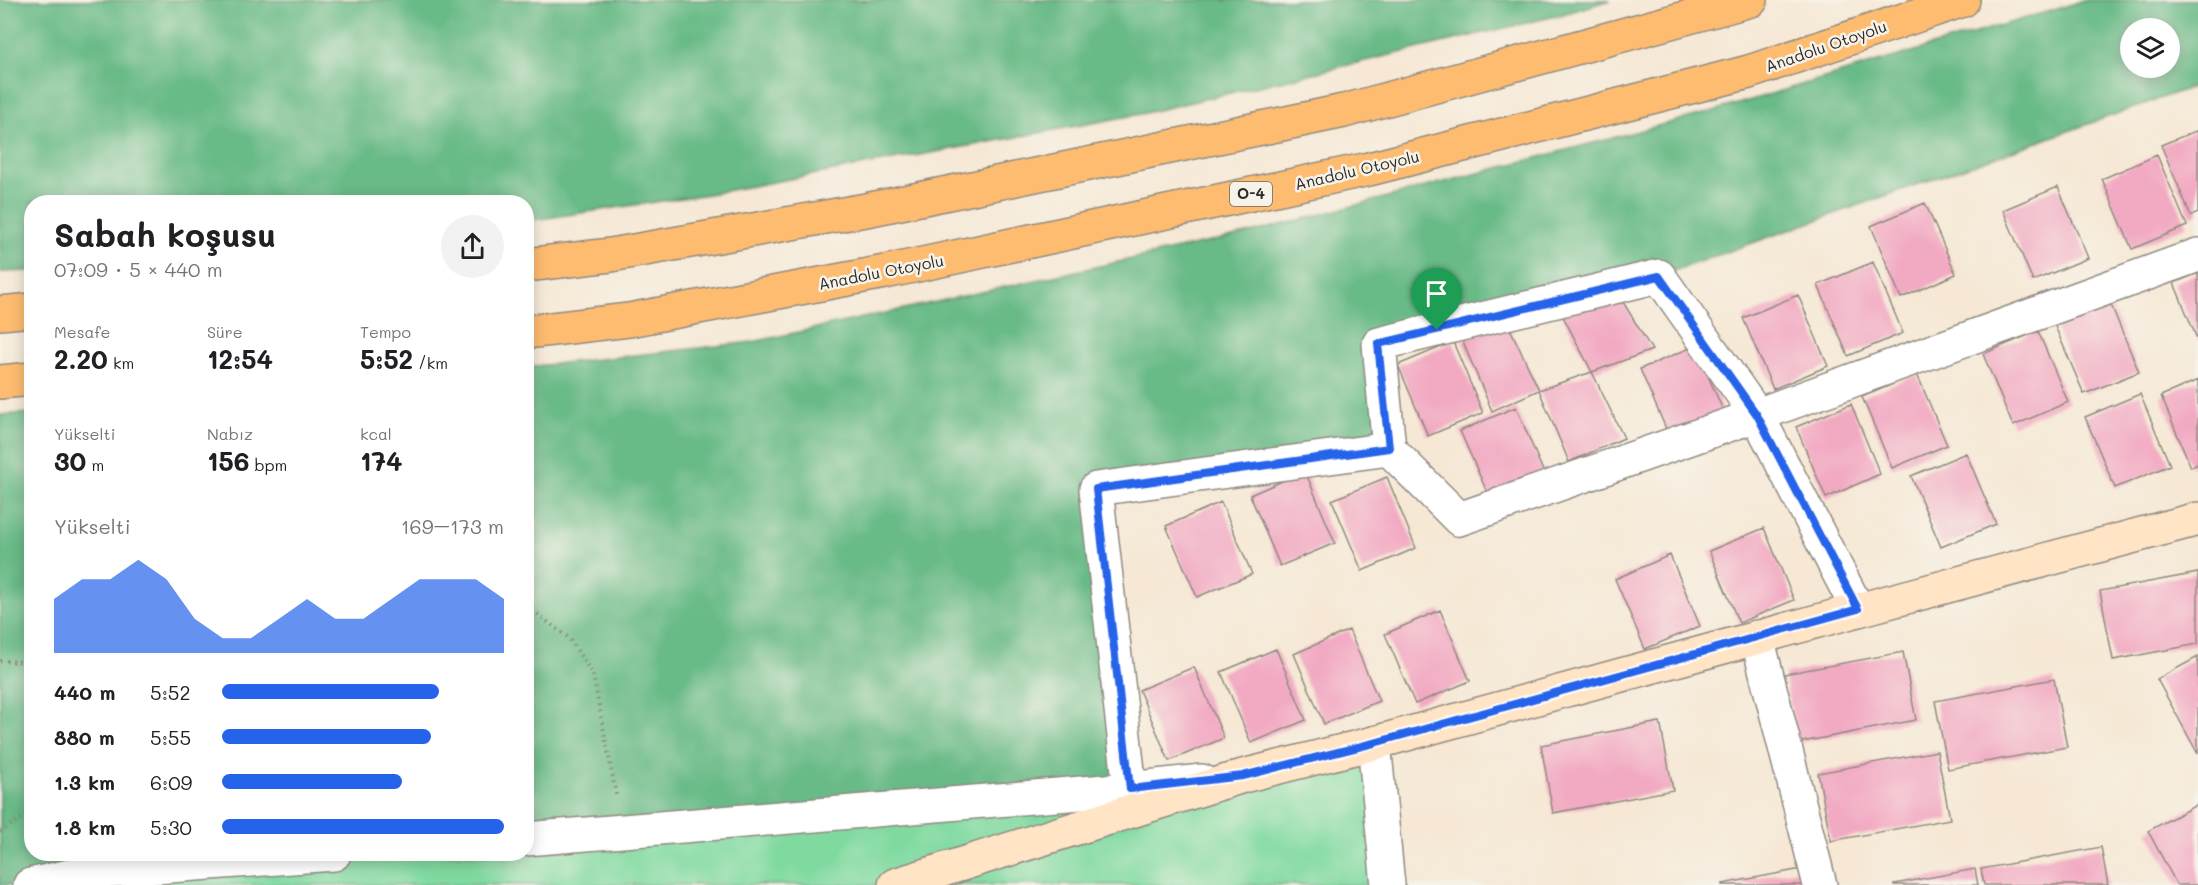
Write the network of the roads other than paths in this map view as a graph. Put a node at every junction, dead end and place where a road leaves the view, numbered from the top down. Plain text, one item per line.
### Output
1 (1751, 0) edge
2 (1963, 0) edge
3 (2198, 255) edge
4 (534, 264) edge
5 (24, 311) edge
6 (0, 313) edge
7 (534, 331) edge
8 (24, 380) edge
9 (0, 382) edge
10 (1757, 415) junction
11 (1389, 448) junction
12 (2198, 519) edge
13 (1858, 609) junction
14 (1757, 637) junction
15 (1374, 743) junction
16 (1243, 776) junction
17 (1130, 789) junction
18 (534, 838) edge
19 (238, 861) edge
20 (30, 885) edge
21 (895, 885) edge
22 (1388, 885) edge
23 (1820, 885) edge

1 - 4 highway
2 - 7 highway, Anadolu Otoyolu / O-4
3 - 10 street
5 - 6 highway
8 - 9 highway
10 - 11 street
10 - 11 street
10 - 13 street
11 - 17 street
12 - 13 main road
13 - 14 main road
14 - 15 main road
14 - 23 street
15 - 16 main road
15 - 22 street
16 - 17 street
16 - 21 main road
17 - 18 street
19 - 20 street

